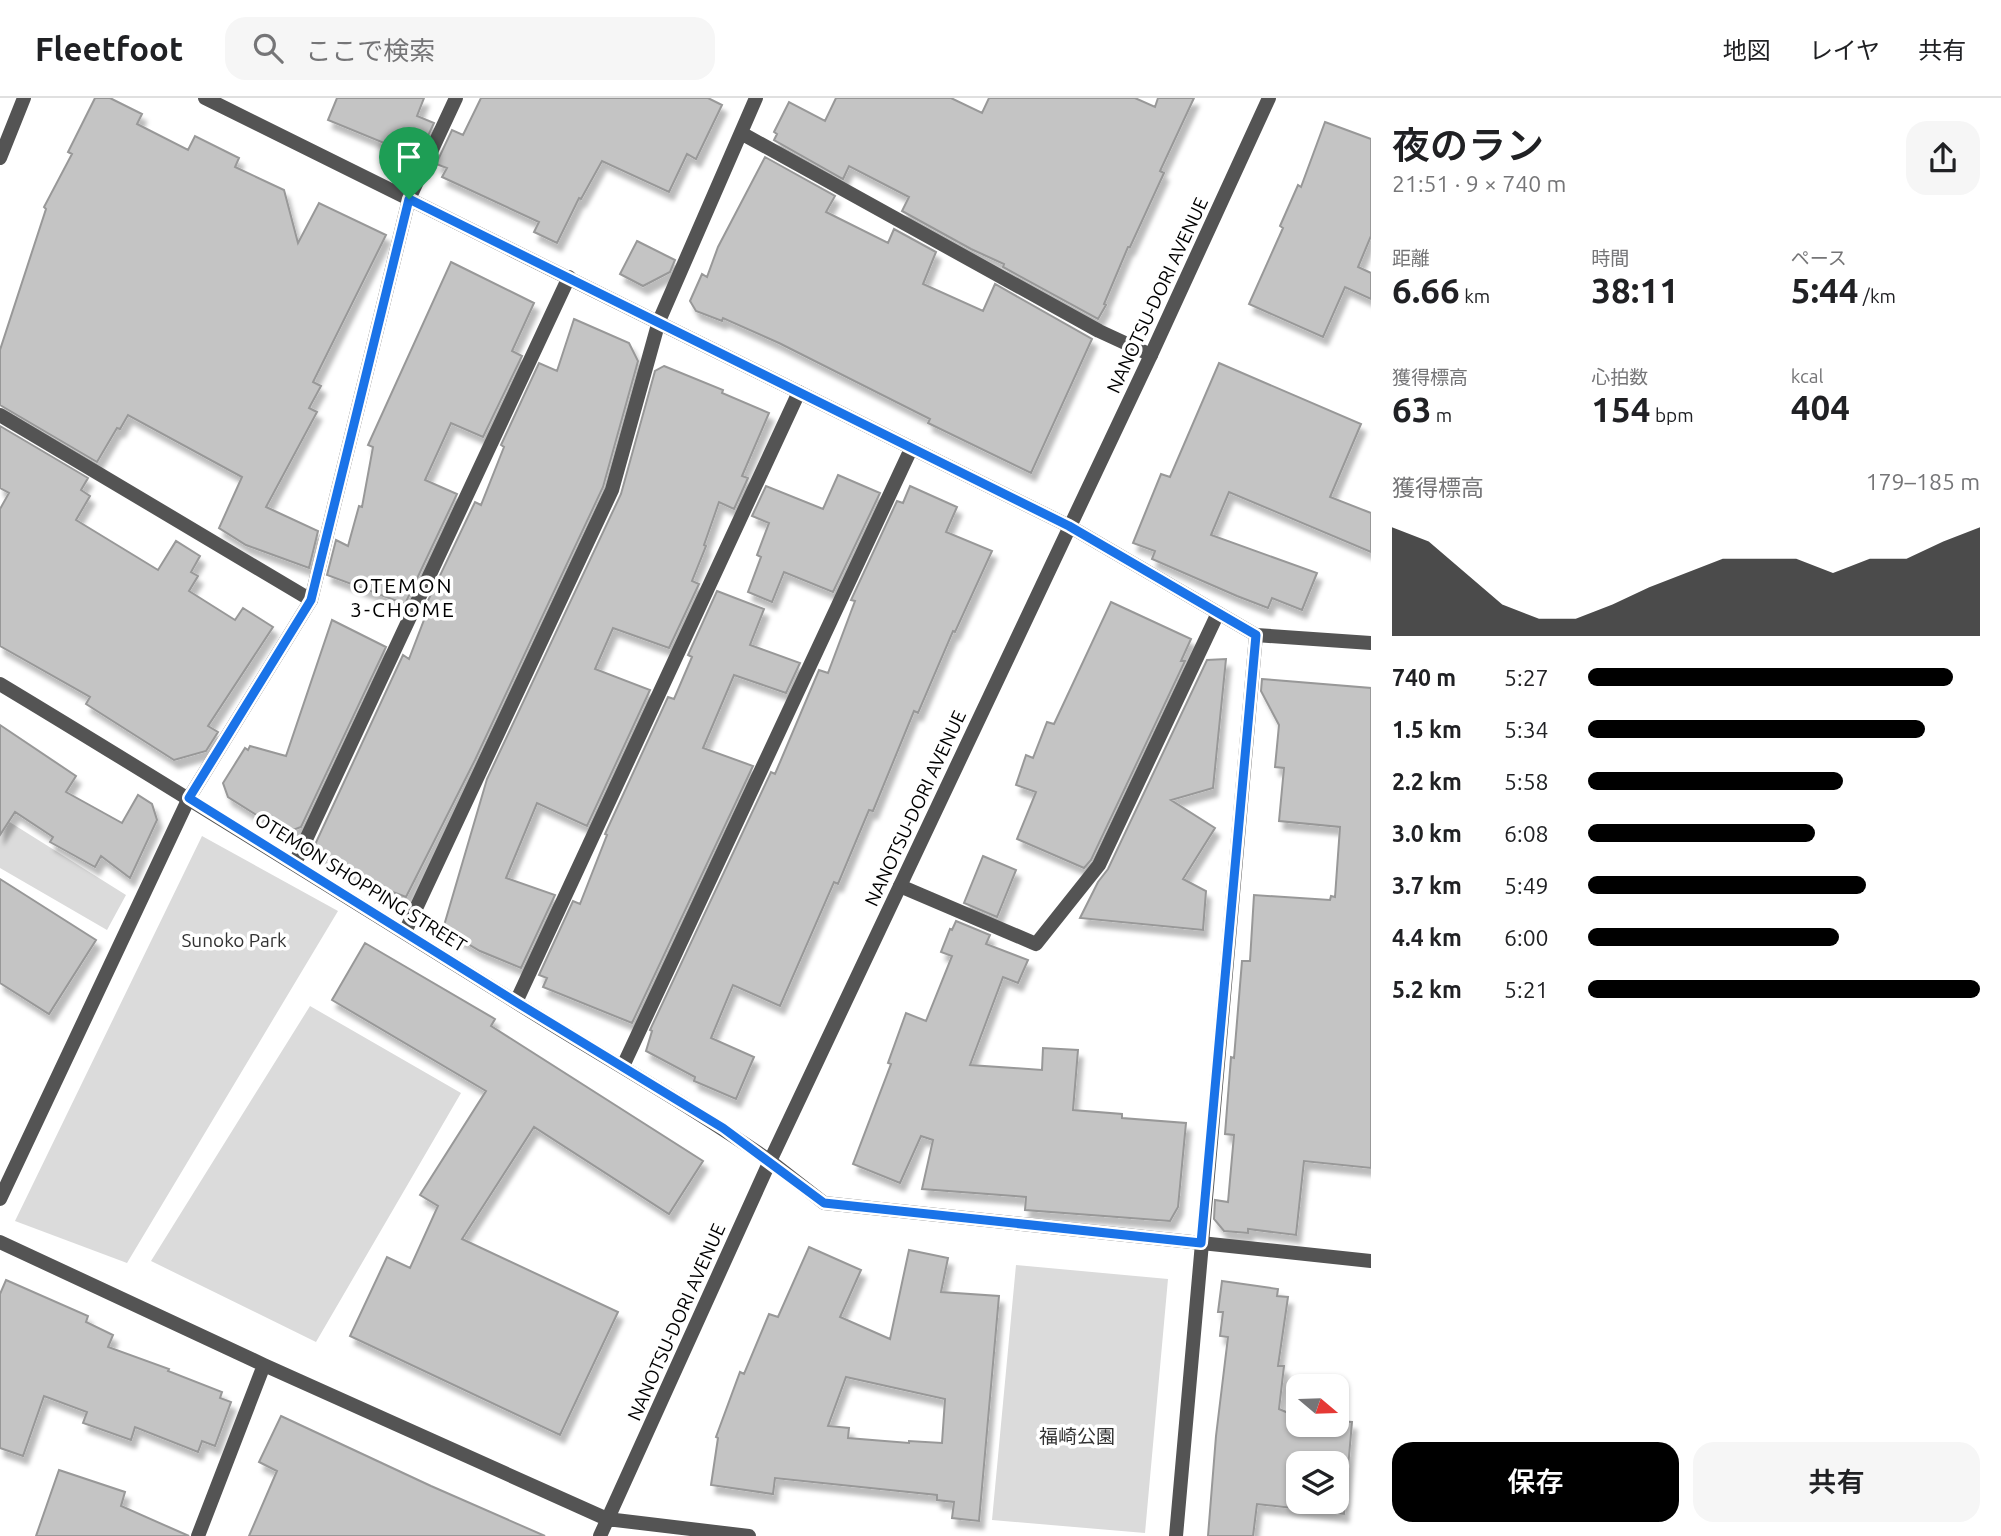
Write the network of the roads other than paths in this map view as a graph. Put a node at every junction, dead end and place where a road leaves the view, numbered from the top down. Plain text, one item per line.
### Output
1 (24, 98) edge
2 (205, 98) edge
3 (456, 98) edge
4 (756, 98) edge
5 (1269, 98) edge
6 (741, 133) junction
7 (0, 158) edge
8 (409, 199) junction
9 (569, 277) junction
10 (659, 321) junction
11 (1151, 355) junction
12 (799, 392) junction
13 (0, 415) edge
14 (911, 449) junction
15 (1069, 526) junction
16 (311, 600) junction
17 (1218, 613) junction
18 (1256, 635) junction
19 (1371, 643) edge
20 (0, 684) edge
21 (189, 798) junction
22 (295, 863) junction
23 (900, 886) junction
24 (405, 932) junction
25 (516, 1002) junction
26 (623, 1066) junction
27 (770, 1161) junction
28 (0, 1199) edge
29 (0, 1242) edge
30 (1201, 1243) junction
31 (1371, 1261) edge
32 (264, 1364) junction
33 (607, 1520) junction
34 (198, 1536) edge
35 (600, 1536) edge
36 (749, 1536) edge
37 (1176, 1536) edge

1 - 7 street
2 - 8 street
3 - 8 street
4 - 6 street
5 - 11 street, NANOTSU-DORI AVENUE
6 - 10 street
6 - 11 street
8 - 9 street
8 - 16 street
9 - 10 street
9 - 22 street
10 - 12 street
10 - 24 street
11 - 15 street, NANOTSU-DORI AVENUE
12 - 14 street
12 - 25 street
13 - 16 street
14 - 15 street
14 - 26 street
15 - 17 street
15 - 23 street, NANOTSU-DORI AVENUE
16 - 21 street
17 - 18 street
17 - 23 street
18 - 19 street
18 - 30 street
20 - 21 street, OTEMON SHOPPING STREET
21 - 22 street, OTEMON SHOPPING STREET
21 - 28 street
22 - 24 street, OTEMON SHOPPING STREET
23 - 27 street, NANOTSU-DORI AVENUE
24 - 25 street, OTEMON SHOPPING STREET
25 - 26 street, OTEMON SHOPPING STREET
26 - 27 street, OTEMON SHOPPING STREET
27 - 30 street, OTEMON SHOPPING STREET
27 - 33 street, NANOTSU-DORI AVENUE
29 - 32 street
30 - 31 street, OTEMON SHOPPING STREET
30 - 37 street
32 - 33 street
32 - 34 street
33 - 35 street, NANOTSU-DORI AVENUE
33 - 36 street

